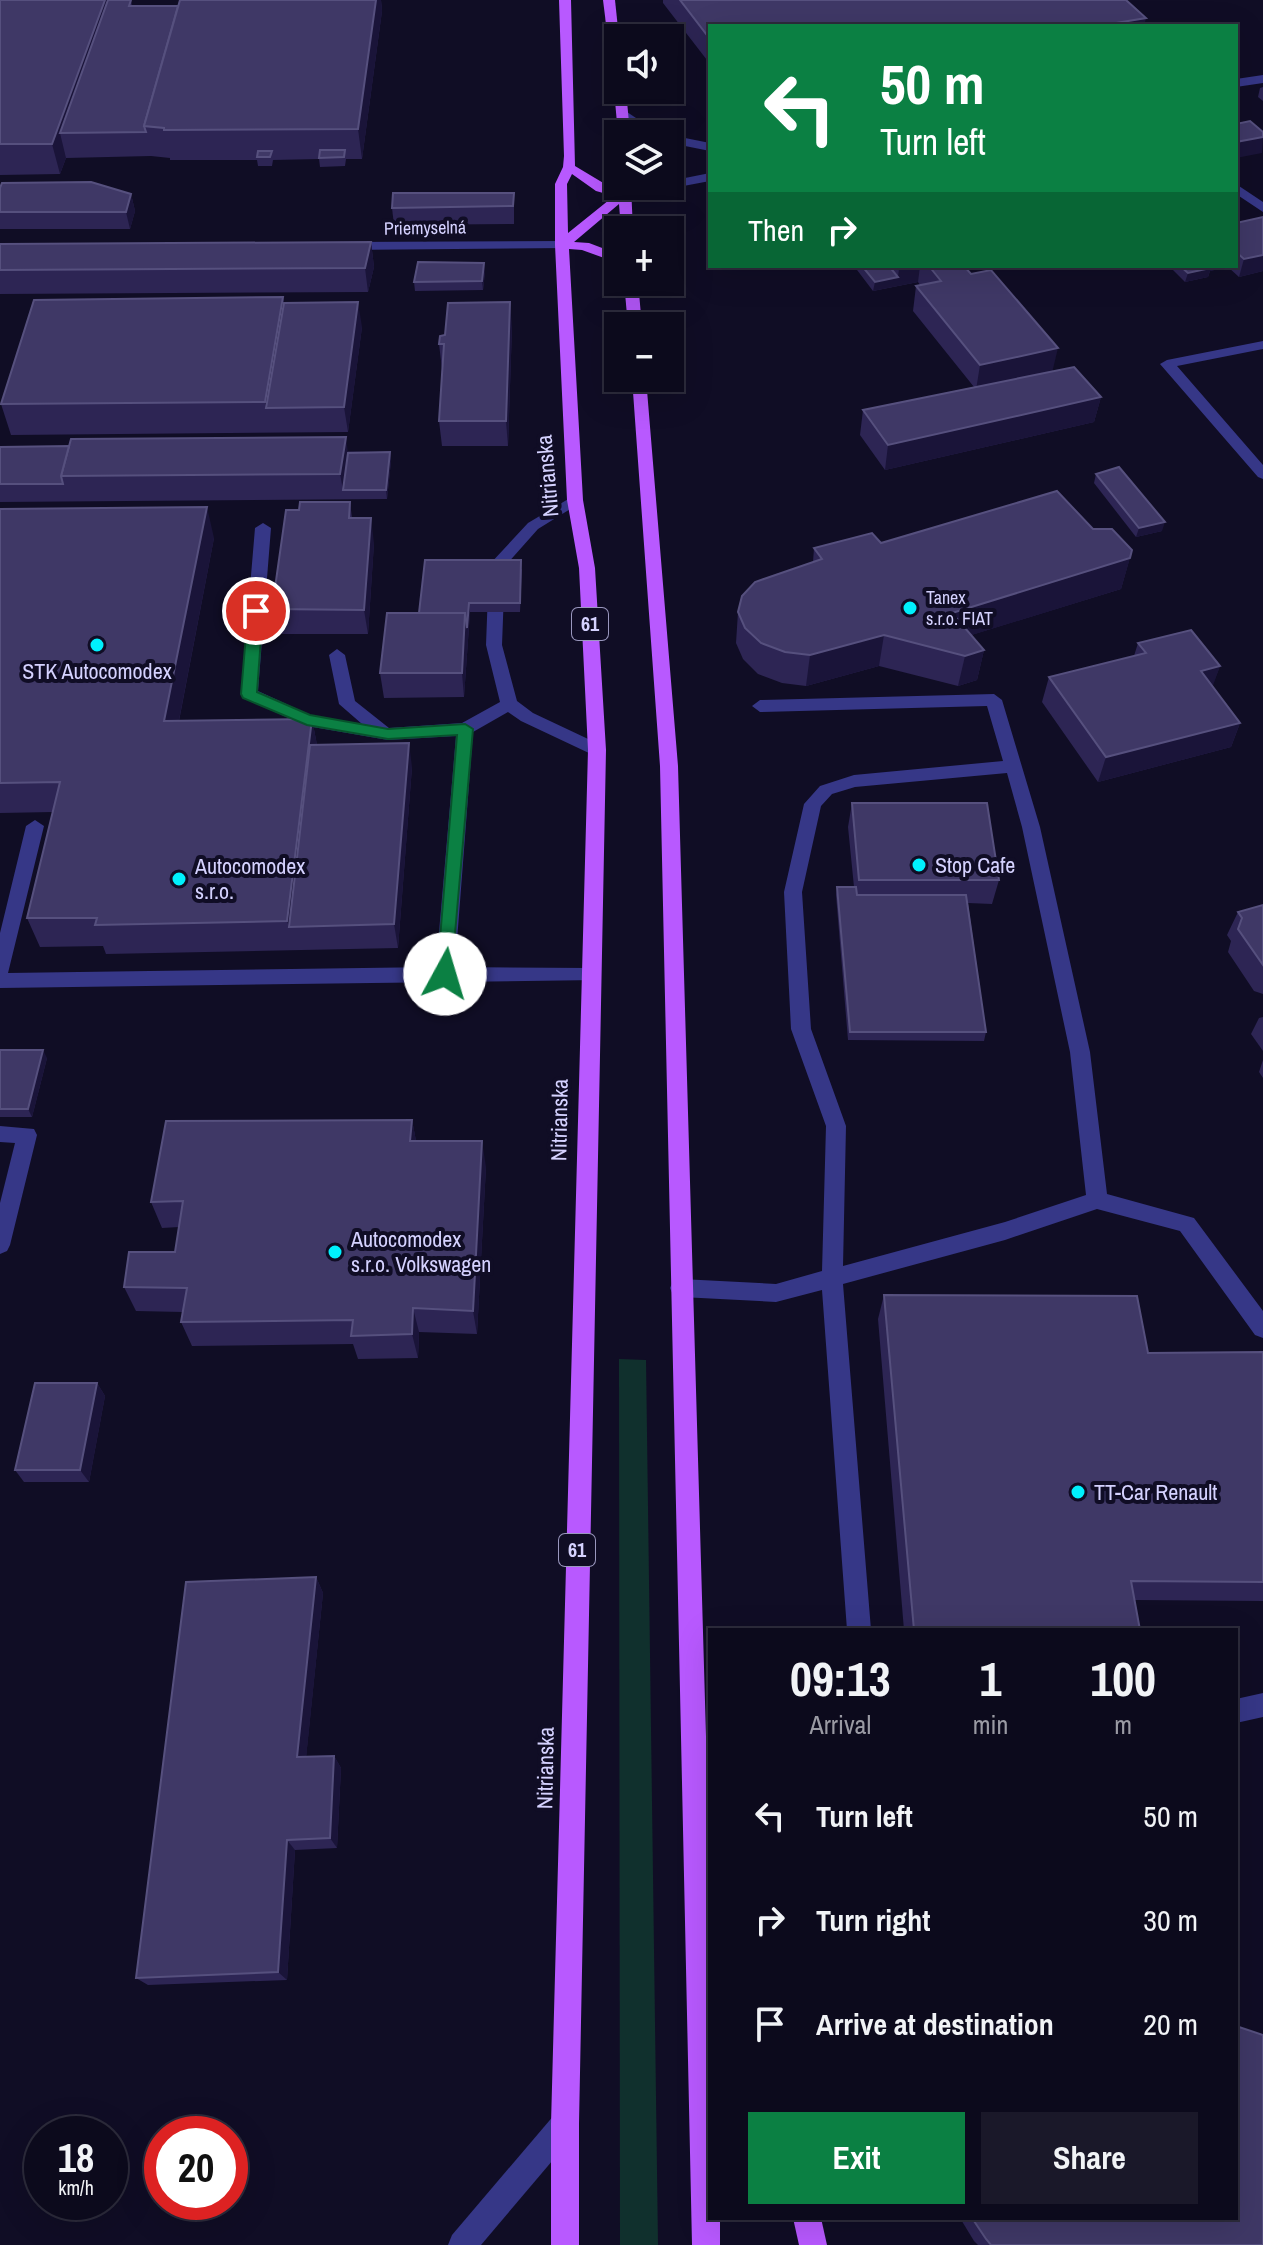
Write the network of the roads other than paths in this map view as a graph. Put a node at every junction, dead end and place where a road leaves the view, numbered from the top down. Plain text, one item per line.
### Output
1 (565, 0) edge
2 (609, 0) edge
3 (612, 24) edge
4 (1263, 79) edge
5 (1238, 83) edge
6 (622, 104) edge
7 (623, 115) junction
8 (623, 120) edge
9 (631, 120) edge
10 (684, 142) edge
11 (708, 147) edge
12 (569, 167) junction
13 (708, 177) edge
14 (684, 183) edge
15 (1238, 189) edge
16 (604, 191) edge
17 (613, 200) edge
18 (1263, 208) edge
19 (562, 245) junction
20 (336, 246) edge
21 (604, 254) edge
22 (1263, 345) edge
23 (640, 392) edge
24 (1263, 474) edge
25 (575, 500) junction
26 (263, 528) dead end
27 (337, 655) dead end
28 (509, 704) junction
29 (760, 706) dead end
30 (465, 729) junction
31 (388, 734) junction
32 (597, 750) junction
33 (1014, 767) junction
34 (35, 826) edge
35 (0, 971) edge
36 (445, 974) junction
37 (590, 975) junction
38 (0, 981) edge
39 (0, 1134) edge
40 (1097, 1200) junction
41 (0, 1245) edge
42 (832, 1280) junction
43 (681, 1288) junction
44 (1263, 1328) edge
45 (859, 1628) edge
46 (692, 1696) junction
47 (1263, 1705) edge
48 (1238, 1711) edge
49 (708, 1771) edge
50 (565, 2124) junction
51 (807, 2220) edge
52 (462, 2245) edge
53 (565, 2245) edge
54 (706, 2245) edge
55 (813, 2245) edge

1 - 12 main road, Nitrianska / 61
2 - 3 main road
4 - 5 street
6 - 7 main road
7 - 8 main road
7 - 9 street
10 - 11 street
12 - 16 main road
12 - 19 main road, Nitrianska / 61
13 - 14 street
15 - 18 street
17 - 19 main road
19 - 20 street, Priemyselná
19 - 21 main road
19 - 25 main road, Nitrianska / 61
22 - 24 street
23 - 43 main road
25 - 28 street
25 - 32 main road, Nitrianska / 61
26 - 31 street
27 - 31 street
28 - 30 street
28 - 32 street
29 - 33 street
30 - 31 street
30 - 36 street
32 - 37 main road, Nitrianska / 61
33 - 40 street
33 - 42 street
34 - 35 street
36 - 37 street
36 - 38 street
37 - 50 main road, Nitrianska / 61
39 - 41 street
40 - 42 street
40 - 44 street
42 - 43 street
42 - 45 street
43 - 46 main road
46 - 49 main road
46 - 54 main road
47 - 48 street
50 - 52 street
50 - 53 main road, Nitrianska / 61
51 - 55 main road

